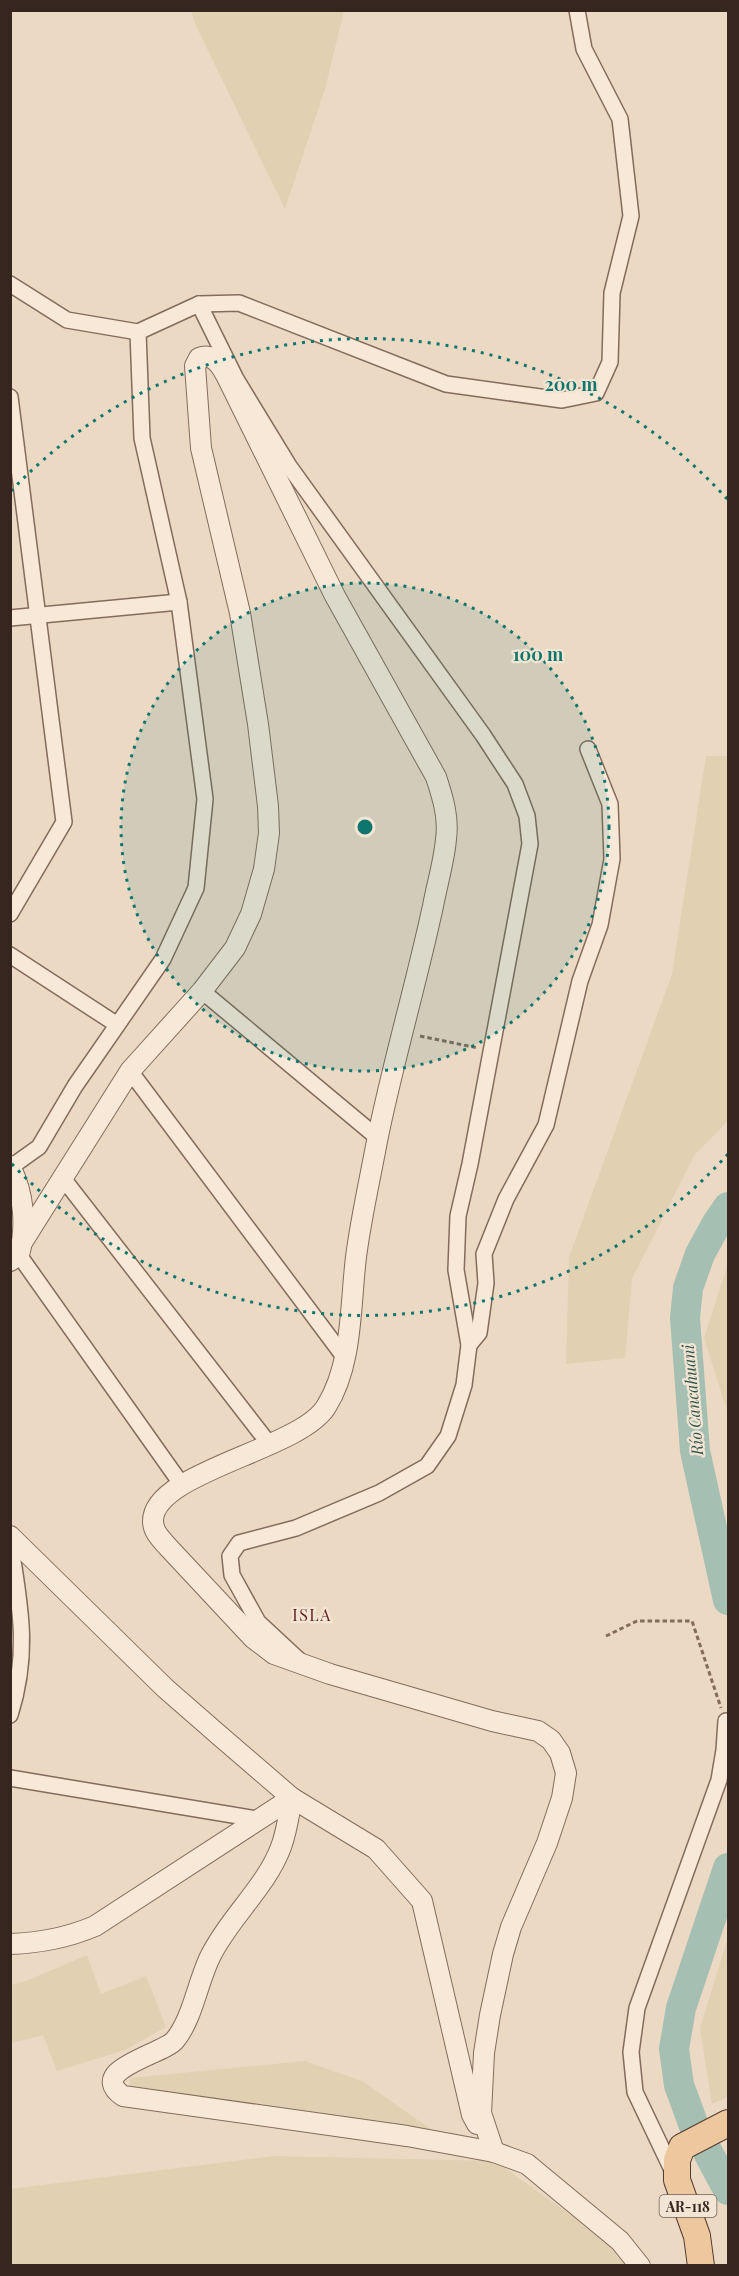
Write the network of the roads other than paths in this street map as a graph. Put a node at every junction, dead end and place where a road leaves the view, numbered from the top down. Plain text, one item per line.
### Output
1 (577, 10) edge
2 (10, 284) edge
3 (199, 304) junction
4 (138, 332) junction
5 (10, 397) edge
6 (15, 471) edge
7 (179, 602) junction
8 (38, 615) junction
9 (10, 618) edge
10 (588, 749) dead end
11 (10, 915) edge
12 (10, 955) edge
13 (202, 991) junction
14 (116, 1024) junction
15 (130, 1071) junction
16 (378, 1138) junction
17 (11, 1167) edge
18 (62, 1177) junction
19 (18, 1253) edge
20 (469, 1345) junction
21 (345, 1358) junction
22 (270, 1445) junction
23 (182, 1485) junction
24 (10, 1536) edge
25 (10, 1542) edge
26 (304, 1665) junction
27 (10, 1714) edge
28 (726, 1721) road end
29 (10, 1778) edge
30 (292, 1798) junction
31 (257, 1820) junction
32 (10, 1944) edge
33 (723, 2125) edge
34 (494, 2152) junction
35 (677, 2180) junction
36 (640, 2265) edge
37 (700, 2265) edge

1 - 3 street
2 - 4 street
3 - 4 street
3 - 20 street
4 - 7 street
5 - 6 street
6 - 8 street
7 - 8 street
7 - 14 street
8 - 9 street
8 - 11 street
10 - 20 street
12 - 14 street
13 - 15 street
13 - 16 street
13 - 16 street
14 - 17 street
15 - 18 street
15 - 21 street
16 - 21 street
17 - 19 street
18 - 19 street
18 - 22 street
19 - 23 street
20 - 26 street
21 - 22 street
22 - 23 street
23 - 26 street
24 - 30 street
25 - 27 street
26 - 34 street
28 - 35 street
29 - 31 street
30 - 31 street
30 - 34 street
30 - 34 street
31 - 32 street
33 - 35 main road, AR-118
34 - 36 street
35 - 37 main road, AR-118

